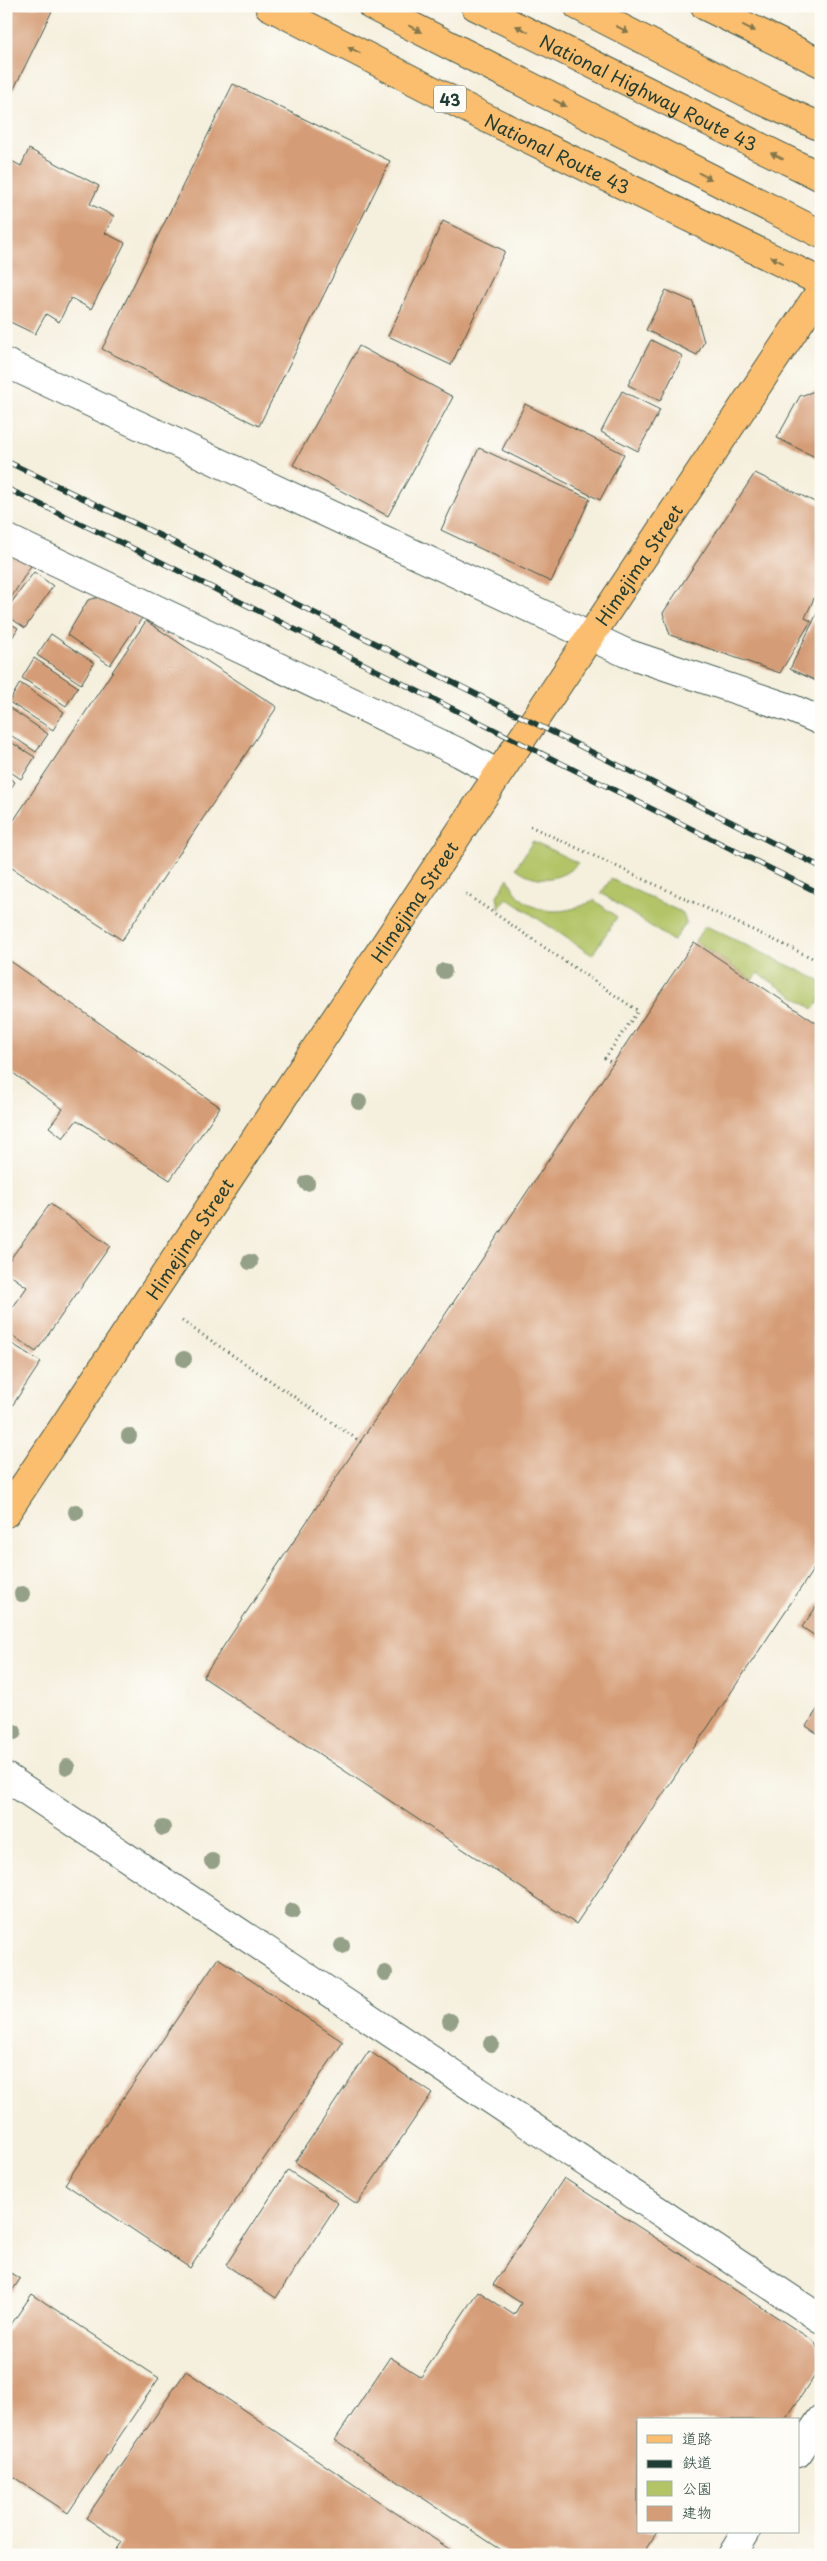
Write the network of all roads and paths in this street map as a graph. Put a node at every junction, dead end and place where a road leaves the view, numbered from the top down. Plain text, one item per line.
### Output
1 (269, 6) edge
2 (372, 6) edge
3 (476, 6) edge
4 (578, 6) edge
5 (705, 6) edge
6 (821, 63) edge
7 (821, 126) edge
8 (821, 178) edge
9 (821, 234) edge
10 (821, 282) edge
11 (821, 290) edge
12 (6, 363) edge
13 (6, 538) edge
14 (590, 636) junction
15 (821, 721) edge
16 (498, 774) junction
17 (530, 826) dead end
18 (466, 894) dead end
19 (821, 962) edge
20 (613, 1064) dead end
21 (182, 1321) dead end
22 (361, 1442) dead end
23 (6, 1512) edge
24 (6, 1777) edge
25 (821, 2319) edge
26 (821, 2419) edge
27 (800, 2450) edge
28 (745, 2534) edge
29 (732, 2555) edge

10 -> 1 main road, National Route 43 / 43
2 -> 9 main road
8 -> 3 main road, National Highway Route 43
4 -> 7 main road
5 -> 6 main road
11 - 14 main road, Himejima Street
12 - 14 street
13 - 16 street
14 - 15 street
14 - 16 main road, Himejima Street
16 - 23 main road, Himejima Street
17 - 19 path
18 - 20 path
21 - 22 path
24 - 25 street
26 - 27 street
28 - 29 street

